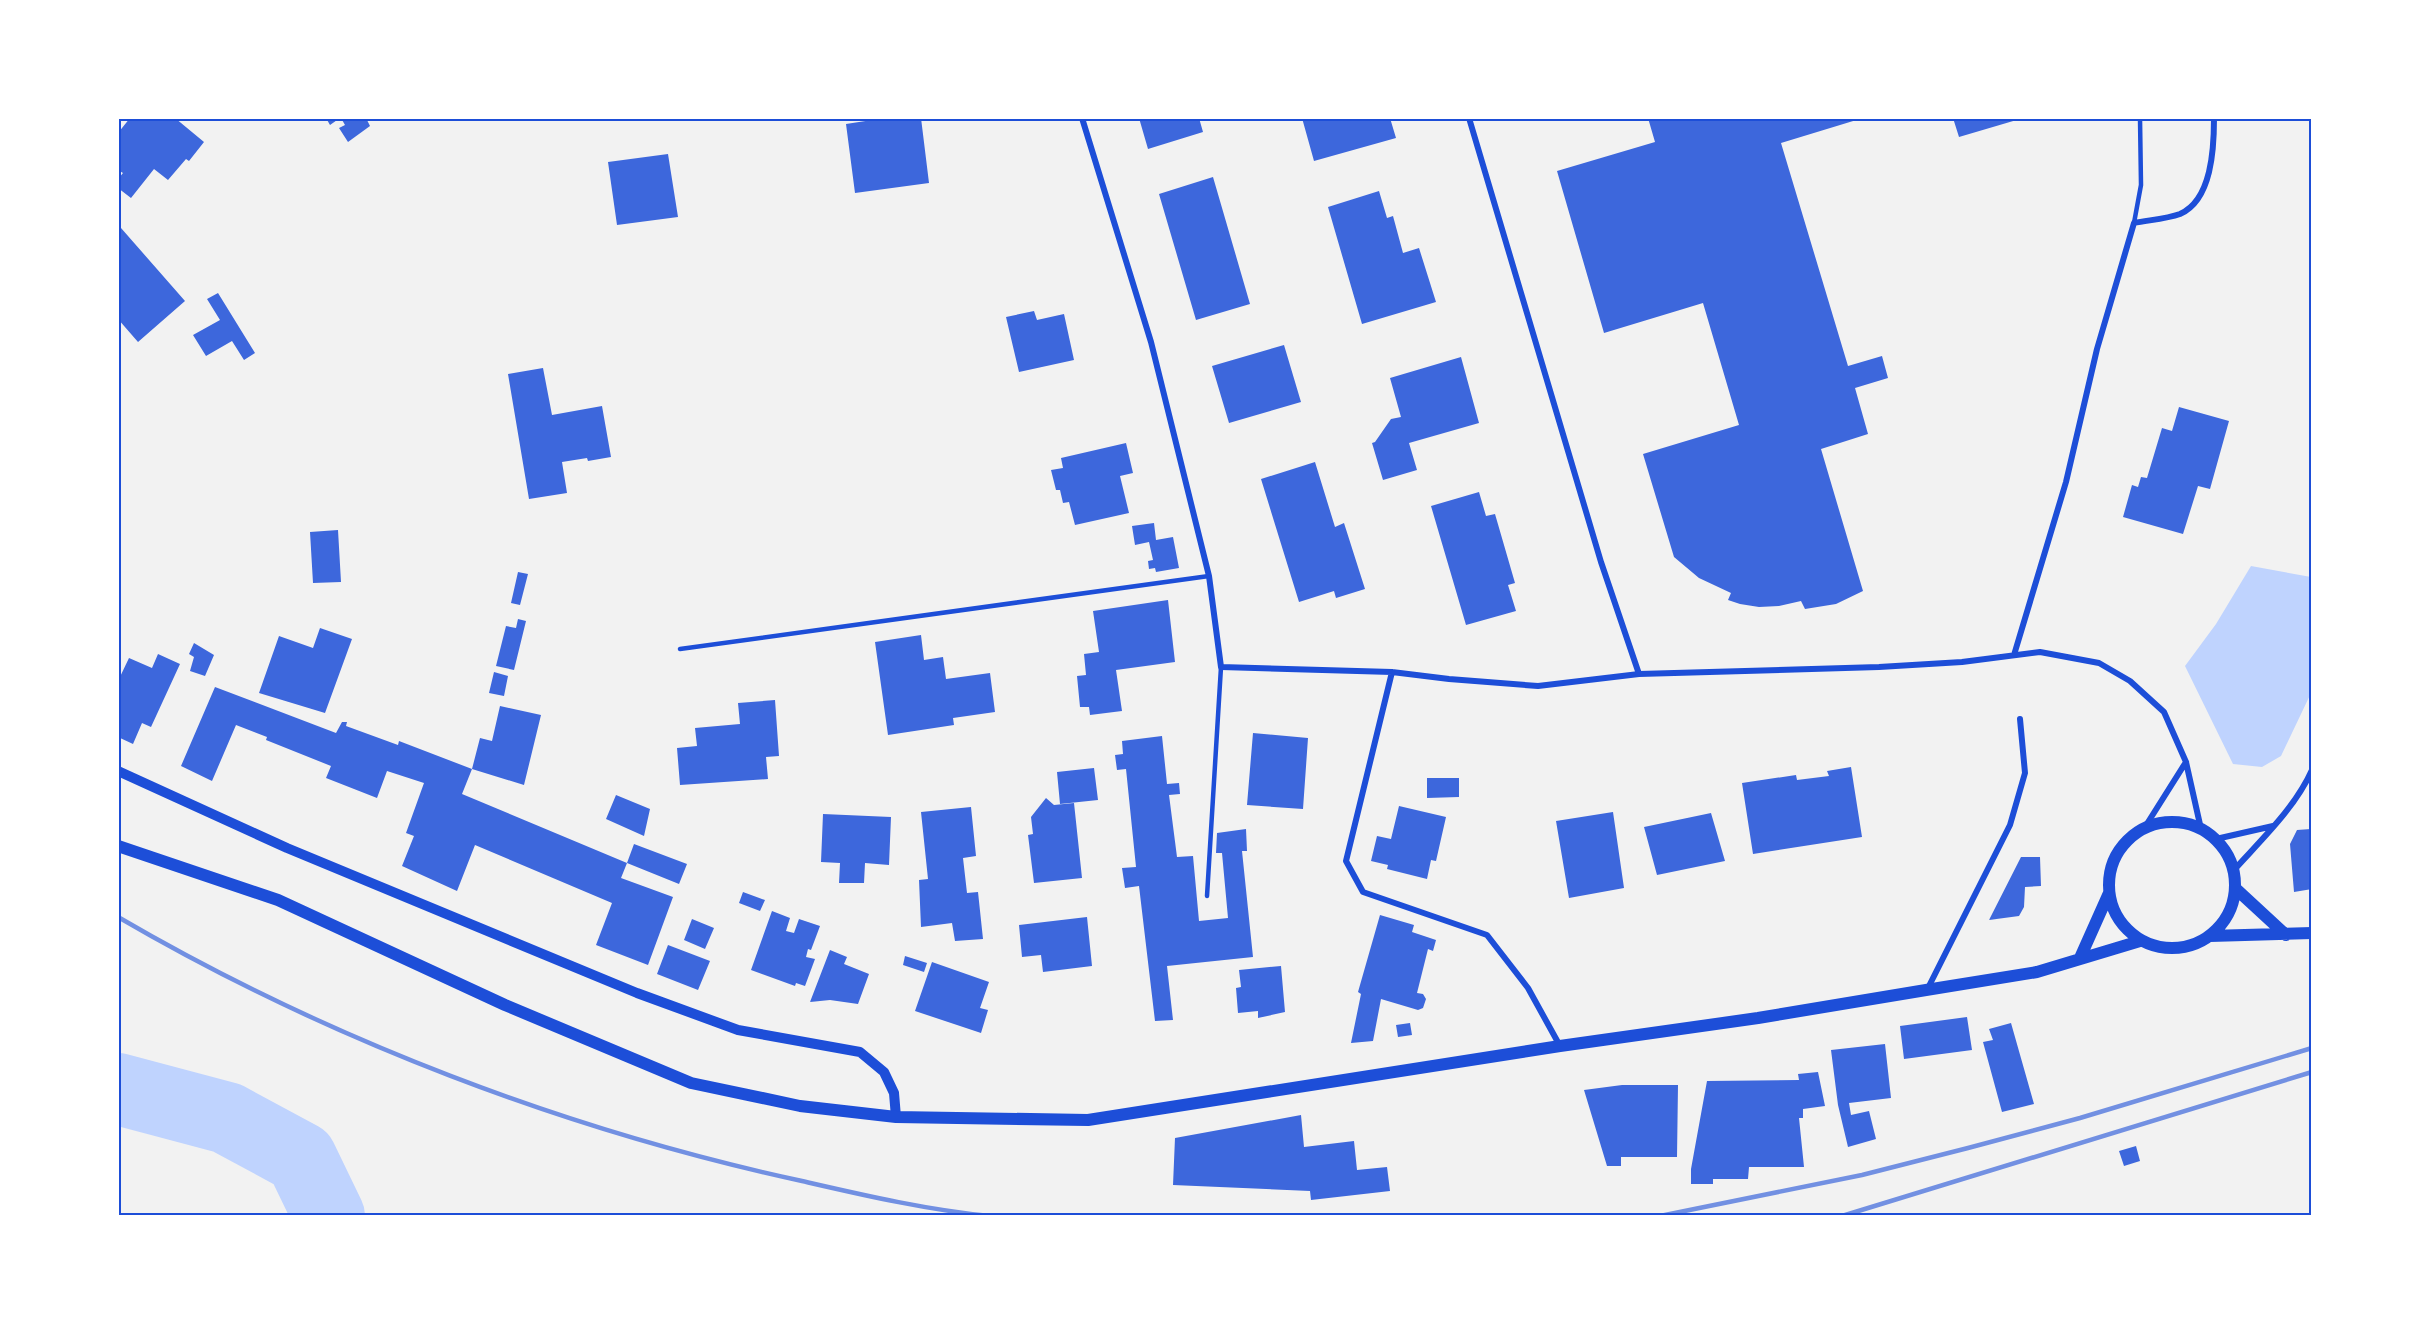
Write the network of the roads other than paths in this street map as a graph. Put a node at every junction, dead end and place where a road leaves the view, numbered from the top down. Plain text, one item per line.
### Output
1 (1082, 118) edge
2 (1469, 118) edge
3 (2140, 118) edge
4 (2214, 118) edge
5 (2134, 224) junction
6 (1209, 576) junction
7 (681, 649) dead end
8 (2014, 655) junction
9 (1221, 667) junction
10 (1392, 672) junction
11 (1639, 674) junction
12 (2020, 718) dead end
13 (2186, 762) junction
14 (2312, 770) edge
15 (118, 771) edge
16 (2274, 826) junction
17 (2145, 827) junction
18 (2201, 829) junction
19 (2216, 839) junction
20 (118, 846) edge
21 (2234, 870) junction
22 (2235, 888) junction
23 (2109, 893) junction
24 (1207, 896) dead end
25 (2312, 933) edge
26 (2286, 935) junction
27 (2210, 936) junction
28 (2140, 941) junction
29 (2080, 958) junction
30 (1926, 990) junction
31 (1560, 1046) junction
32 (896, 1117) junction

1 - 6 street
2 - 11 street
3 - 5 lane
4 - 5 street
5 - 8 street
6 - 7 lane
6 - 9 street
8 - 11 street
8 - 13 street
9 - 10 street
9 - 24 lane
10 - 11 street
10 - 31 street
12 - 30 street
13 - 17 street
13 - 18 street
14 - 16 street
15 - 32 street
16 - 19 street
16 - 21 street
17 - 18 main road
17 - 23 main road
18 - 19 main road
19 - 21 main road
20 - 32 main road
21 - 22 main road
22 - 26 main road
22 - 27 main road
23 - 28 main road
23 - 29 main road
25 - 26 main road
26 - 27 main road
27 - 28 main road
28 - 29 main road
29 - 30 main road
30 - 31 main road
31 - 32 main road

